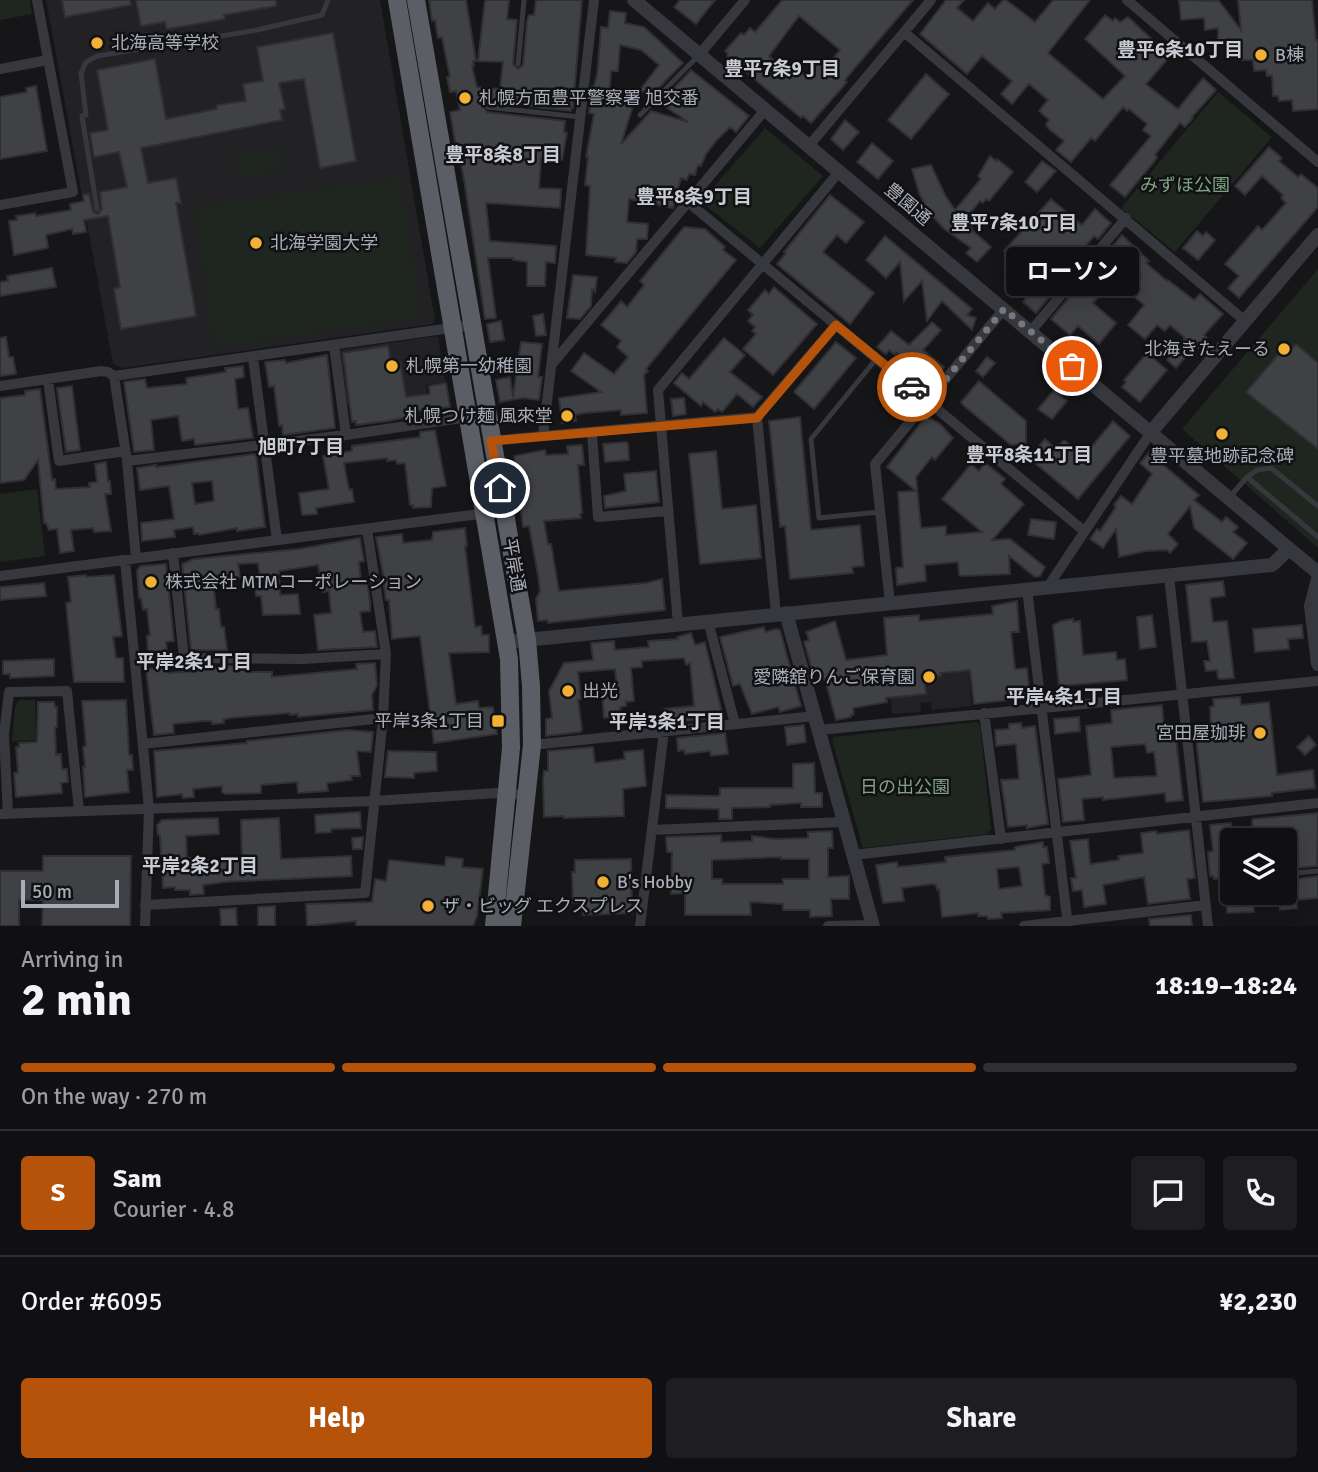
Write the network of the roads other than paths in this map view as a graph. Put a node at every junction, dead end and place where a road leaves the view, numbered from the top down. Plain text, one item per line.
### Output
1 (37, 0) edge
2 (328, 0) edge
3 (397, 0) edge
4 (416, 0) edge
5 (524, 0) edge
6 (594, 0) edge
7 (634, 0) edge
8 (745, 0) edge
9 (931, 0) edge
10 (1127, 0) edge
11 (904, 32) junction
12 (699, 55) junction
13 (48, 61) junction
14 (518, 64) dead end
15 (0, 69) edge
16 (488, 107) dead end
17 (765, 110) junction
18 (640, 115) dead end
19 (580, 117) junction
20 (808, 146) junction
21 (1318, 162) edge
22 (839, 172) junction
23 (688, 202) junction
24 (0, 205) edge
25 (97, 209) dead end
26 (1126, 218) junction
27 (1318, 235) edge
28 (761, 263) junction
29 (1004, 309) junction
30 (1245, 321) junction
31 (472, 325) junction
32 (836, 325) junction
33 (453, 328) junction
34 (1031, 331) junction
35 (334, 346) junction
36 (253, 358) junction
37 (877, 358) junction
38 (553, 363) junction
39 (114, 376) junction
40 (48, 380) junction
41 (0, 386) edge
42 (928, 401) junction
43 (468, 417) junction
44 (757, 418) junction
45 (660, 427) junction
46 (1151, 432) junction
47 (592, 434) junction
48 (346, 435) junction
49 (543, 436) junction
50 (491, 441) junction
51 (265, 445) junction
52 (126, 456) junction
53 (1247, 477) junction
54 (1229, 498) junction
55 (1318, 506) edge
56 (504, 511) junction
57 (667, 511) junction
58 (879, 512) junction
59 (484, 513) junction
60 (367, 528) junction
61 (1084, 531) junction
62 (1318, 537) edge
63 (277, 540) junction
64 (1289, 549) junction
65 (173, 553) junction
66 (131, 559) junction
67 (1318, 573) edge
68 (0, 576) edge
69 (1169, 576) junction
70 (1318, 579) edge
71 (1047, 588) junction
72 (1027, 589) junction
73 (890, 603) junction
74 (781, 614) junction
75 (708, 621) junction
76 (678, 624) junction
77 (527, 640) junction
78 (506, 642) junction
79 (387, 654) junction
80 (184, 658) junction
81 (136, 662) junction
82 (1318, 664) edge
83 (1318, 681) edge
84 (1183, 693) junction
85 (1041, 708) junction
86 (984, 713) junction
87 (383, 718) junction
88 (817, 723) junction
89 (735, 724) junction
90 (664, 731) junction
91 (2, 735) edge
92 (143, 744) junction
93 (532, 745) junction
94 (508, 793) junction
95 (527, 795) junction
96 (374, 801) junction
97 (1318, 803) edge
98 (149, 809) junction
99 (79, 811) junction
100 (4, 814) edge
101 (1197, 817) junction
102 (843, 822) junction
103 (652, 830) junction
104 (1057, 833) junction
105 (1001, 839) junction
106 (853, 856) junction
107 (1318, 871) edge
108 (1297, 873) edge
109 (145, 905) junction
110 (1206, 905) junction
111 (1068, 923) edge
112 (873, 925) edge
113 (145, 926) edge
114 (494, 926) edge
115 (512, 926) edge
116 (640, 926) edge
117 (828, 926) edge
118 (1024, 926) edge
119 (1208, 926) edge

1 - 13 street
2 - 25 lane
3 - 33 highway, 平岸通
4 - 31 highway, 平岸通
5 - 14 lane
6 - 19 street
7 - 12 street, 豊園通
8 - 12 street
9 - 11 street
10 - 21 street
11 - 20 street
11 - 26 street
12 - 17 street, 豊園通
12 - 18 lane
13 - 15 street
13 - 24 street
16 - 19 lane
17 - 20 street, 豊園通
17 - 23 street
19 - 38 street
20 - 22 street, 豊園通
22 - 28 street
22 - 29 street, 豊園通
23 - 28 street
23 - 38 street
26 - 30 street
26 - 34 street
27 - 30 street
28 - 32 street
28 - 45 street
29 - 34 street, 豊園通
29 - 42 street
30 - 46 street
31 - 33 street
31 - 50 highway, 平岸通
32 - 37 street
32 - 44 street
33 - 35 street
33 - 43 highway, 平岸通
34 - 46 street, 豊園通
35 - 36 street
35 - 48 street
36 - 39 street
36 - 51 street
37 - 42 street
37 - 58 lane
38 - 49 street
39 - 40 street
39 - 52 street
40 - 41 street
40 - 52 street
42 - 58 street
42 - 61 street
43 - 48 street
43 - 59 highway, 平岸通
44 - 45 street
44 - 74 street
45 - 47 street
45 - 57 street
46 - 54 street, 豊園通
46 - 61 street
47 - 49 street
47 - 57 street
48 - 51 street
49 - 50 street
50 - 56 highway, 平岸通
51 - 52 street
51 - 63 street
52 - 66 street
53 - 54 lane
53 - 55 lane
53 - 62 lane
54 - 64 street, 豊園通
56 - 59 street
56 - 77 highway, 平岸通
57 - 76 street
58 - 73 street
59 - 60 street
59 - 78 highway, 平岸通
60 - 63 street
60 - 79 street
61 - 71 street
63 - 65 street
64 - 67 street, 豊園通
64 - 69 street
65 - 66 street
65 - 80 street
66 - 68 street
66 - 81 street
69 - 71 street
69 - 84 street
70 - 82 street
71 - 72 street
72 - 73 street
72 - 85 street
73 - 74 street
74 - 75 street
74 - 88 street
75 - 76 street
75 - 89 street
76 - 77 street
77 - 78 street
77 - 93 highway, 平岸通
78 - 94 highway, 平岸通
79 - 80 street
79 - 87 street
80 - 81 street
81 - 92 street
83 - 84 street
84 - 85 street
84 - 101 street
85 - 86 street
85 - 104 street
86 - 88 street
86 - 105 street
87 - 92 street
87 - 96 street
88 - 89 street
88 - 102 street
89 - 90 street
90 - 93 street
90 - 103 street
91 - 99 street
91 - 100 street
92 - 98 street
93 - 95 highway, 平岸通
94 - 95 street
94 - 96 street
94 - 114 highway, 平岸通
95 - 115 highway, 平岸通
96 - 98 street
96 - 109 street
97 - 101 street
98 - 99 street
98 - 109 street
99 - 100 street
101 - 104 street
101 - 110 street
102 - 103 street
102 - 106 street
103 - 116 street
104 - 105 street
104 - 111 street
105 - 106 street
106 - 112 street
107 - 108 lane
109 - 113 street
110 - 111 street
110 - 119 street
111 - 118 street
112 - 117 street

